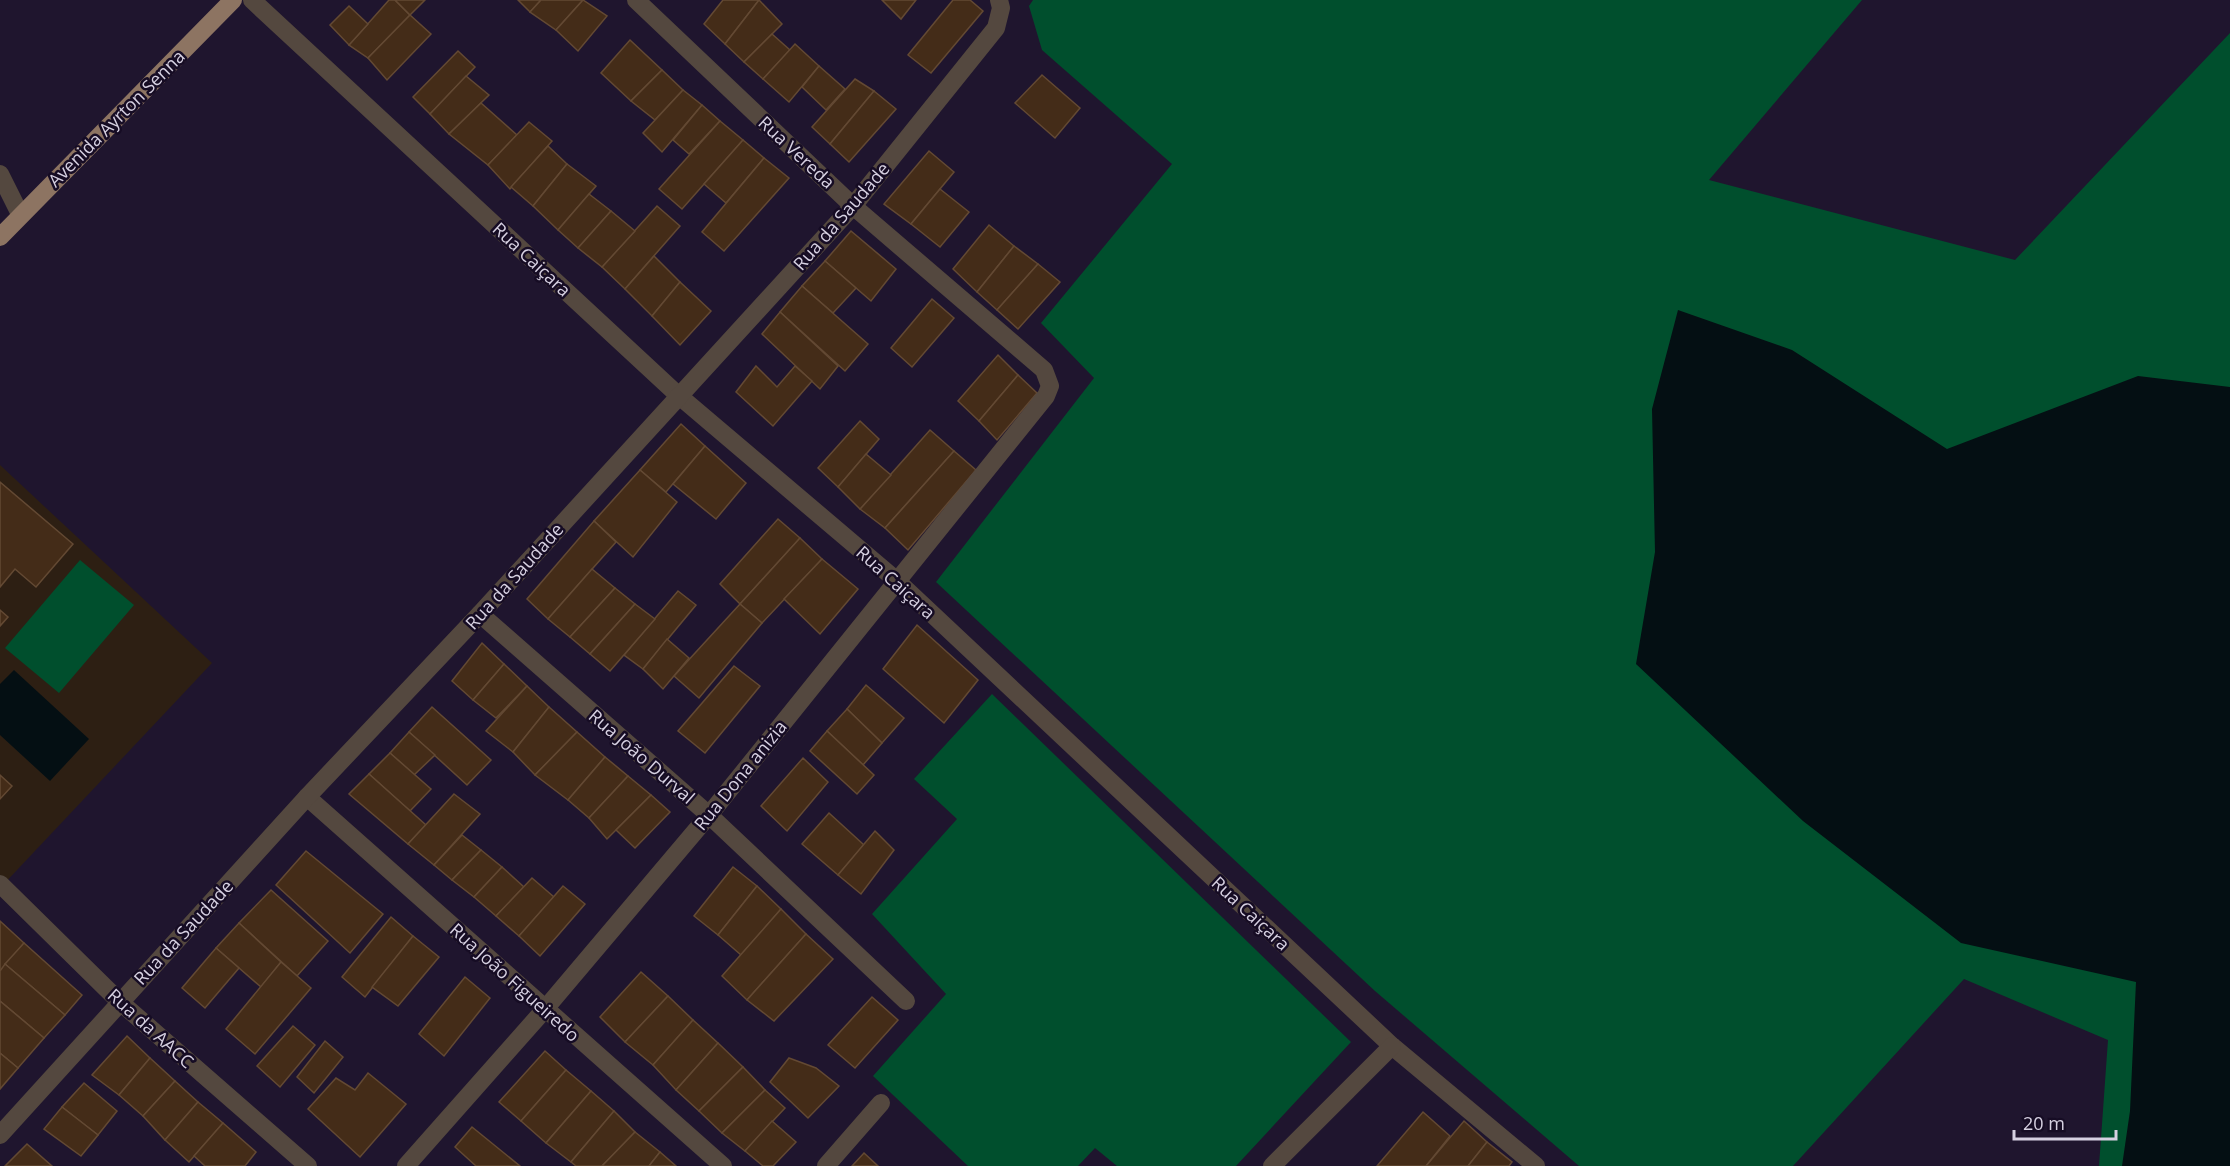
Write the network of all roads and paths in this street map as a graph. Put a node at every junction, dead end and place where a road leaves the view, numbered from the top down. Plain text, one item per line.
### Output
1 (233, 0) edge
2 (252, 0) edge
3 (636, 0) edge
4 (999, 0) edge
5 (0, 174) edge
6 (854, 206) junction
7 (20, 214) junction
8 (0, 237) edge
9 (1044, 370) joint
10 (678, 395) junction
11 (896, 580) junction
12 (480, 614) junction
13 (307, 797) junction
14 (709, 815) junction
15 (0, 884) edge
16 (119, 1001) junction
17 (906, 1001) dead end
18 (545, 1009) junction
19 (1392, 1046) junction
20 (881, 1103) dead end
21 (0, 1135) edge
22 (308, 1166) edge
23 (406, 1166) edge
24 (723, 1166) edge
25 (826, 1166) edge
26 (1272, 1166) edge
27 (1536, 1166) edge

1 - 7 main road, Avenida Ayrton Senna
2 - 10 street, Rua Caiçara
3 - 6 street, Rua Vereda
4 - 6 street, Rua da Saudade
5 - 7 street
6 - 9 street, Rua Vereda
6 - 10 street, Rua da Saudade
7 - 8 main road, Avenida Ayrton Senna
9 - 11 street, Rua Dona anizia
10 - 11 street, Rua Caiçara
10 - 12 street, Rua da Saudade
11 - 14 street, Rua Dona anizia
11 - 19 street, Rua Caiçara
12 - 13 street, Rua da Saudade
12 - 14 street, Rua João Durval
13 - 16 street, Rua da Saudade
13 - 18 street, Rua João Figueiredo
14 - 17 street, Rua João Durval
14 - 18 street, Rua Dona anizia
15 - 16 street, Rua da AACC
16 - 21 street, Rua da Saudade
16 - 22 street, Rua da AACC
18 - 23 street, Rua Dona anizia
18 - 24 street, Rua João Figueiredo
19 - 26 street
19 - 27 street, Rua Caiçara
20 - 25 street

